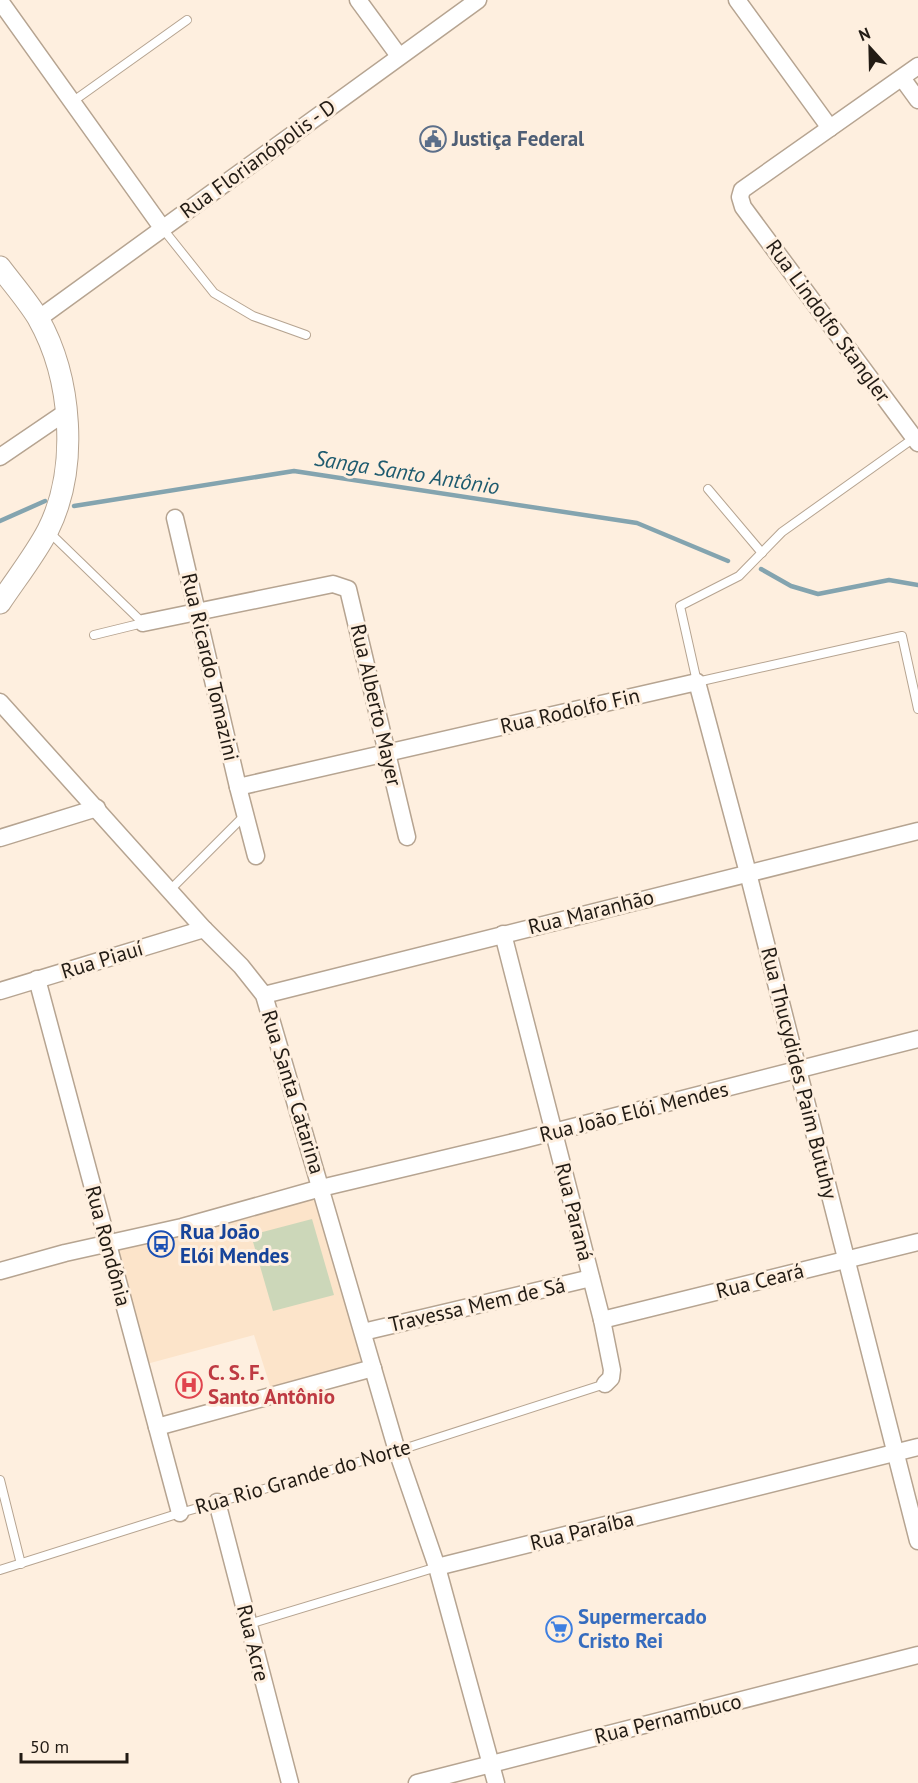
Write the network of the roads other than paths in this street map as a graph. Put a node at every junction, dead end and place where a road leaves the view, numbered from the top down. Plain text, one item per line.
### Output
1 (358, 0) edge
2 (478, 0) edge
3 (737, 0) edge
4 (0, 1) edge
5 (187, 20) dead end
6 (399, 56) junction
7 (918, 66) edge
8 (902, 78) junction
9 (918, 100) edge
10 (72, 102) junction
11 (830, 128) junction
12 (163, 229) junction
13 (0, 267) edge
14 (38, 319) junction
15 (306, 335) dead end
16 (66, 412) junction
17 (917, 439) edge
18 (0, 457) edge
19 (708, 489) dead end
20 (175, 518) dead end
21 (48, 530) junction
22 (762, 553) junction
23 (0, 603) edge
24 (199, 613) junction
25 (142, 623) junction
26 (94, 636) dead end
27 (697, 682) junction
28 (0, 702) edge
29 (918, 709) edge
30 (386, 753) junction
31 (238, 787) junction
32 (97, 808) junction
33 (246, 815) junction
34 (918, 831) edge
35 (0, 837) edge
36 (407, 837) dead end
37 (256, 856) dead end
38 (748, 873) junction
39 (169, 891) junction
40 (204, 929) junction
41 (503, 934) junction
42 (37, 979) junction
43 (0, 991) edge
44 (264, 995) junction
45 (918, 1038) edge
46 (798, 1070) junction
47 (554, 1132) junction
48 (321, 1188) junction
49 (918, 1242) edge
50 (108, 1243) junction
51 (847, 1259) junction
52 (0, 1271) edge
53 (591, 1278) junction
54 (602, 1320) junction
55 (363, 1332) junction
56 (373, 1368) junction
57 (605, 1384) joint
58 (157, 1427) junction
59 (918, 1447) edge
60 (397, 1451) junction
61 (896, 1452) junction
62 (0, 1480) edge
63 (217, 1502) junction
64 (180, 1513) junction
65 (918, 1541) edge
66 (21, 1564) junction
67 (437, 1567) junction
68 (0, 1570) edge
69 (249, 1624) junction
70 (918, 1655) edge
71 (491, 1764) junction
72 (290, 1783) edge
73 (417, 1783) edge
74 (496, 1783) edge

1 - 6 street
2 - 6 street, Rua Florianópolis - D
3 - 11 street
4 - 10 street
5 - 10 lane
6 - 12 street, Rua Florianópolis - D
7 - 8 street
8 - 9 street
8 - 11 street
10 - 12 street
11 - 17 street, Rua Lindolfo Stangler
12 - 14 street, Rua Florianópolis - D
12 - 15 lane
13 - 14 street
14 - 16 street
16 - 18 street
16 - 21 street
17 - 22 lane
19 - 22 lane
20 - 24 street, Rua Ricardo Tomazini
21 - 23 street
21 - 25 lane
22 - 27 lane, Rua Thucydides Paim Butuhy
24 - 25 street
24 - 30 street, Rua Alberto Mayer
24 - 31 street, Rua Ricardo Tomazini
25 - 26 lane
27 - 29 lane, Rua Rodolfo Fin
27 - 30 street, Rua Rodolfo Fin
27 - 38 street, Rua Thucydides Paim Butuhy
28 - 32 street, Rua Santa Catarina
30 - 31 street, Rua Rodolfo Fin
30 - 36 street, Rua Alberto Mayer
31 - 33 street, Rua Ricardo Tomazini
32 - 35 street
32 - 39 street, Rua Santa Catarina
33 - 37 street, Rua Ricardo Tomazini
33 - 39 lane
34 - 38 street, Rua Maranhão
38 - 41 street, Rua Maranhão
38 - 46 street, Rua Thucydides Paim Butuhy
39 - 40 street, Rua Santa Catarina
40 - 42 street, Rua Piauí
40 - 44 street, Rua Santa Catarina
41 - 44 street, Rua Maranhão
41 - 47 street, Rua Paraná
42 - 43 street, Rua Piauí
42 - 50 street, Rua Rondônia
44 - 48 street, Rua Santa Catarina
45 - 46 street, Rua João Elói Mendes
46 - 47 street, Rua João Elói Mendes
46 - 51 street, Rua Thucydides Paim Butuhy
47 - 48 street, Rua João Elói Mendes
47 - 53 street, Rua Paraná
48 - 50 street, Rua João Elói Mendes
48 - 55 street, Rua Santa Catarina
49 - 51 street, Rua Ceará
50 - 52 street, Rua João Elói Mendes
50 - 58 street, Rua Rondônia
51 - 54 street, Rua Ceará
51 - 61 street, Rua Thucydides Paim Butuhy
53 - 54 street, Rua Paraná
53 - 55 street, Travessa Mem de Sá
54 - 57 street, Rua Paraná
55 - 56 street, Rua Santa Catarina
56 - 58 street
56 - 60 street, Rua Santa Catarina
57 - 60 lane, Rua Rio Grande do Norte
58 - 64 street, Rua Rondônia
59 - 61 street, Rua Paraíba
60 - 63 lane, Rua Rio Grande do Norte
60 - 67 street, Rua Santa Catarina
61 - 65 street, Rua Thucydides Paim Butuhy
61 - 67 street, Rua Paraíba
62 - 66 lane
63 - 64 lane, Rua Rio Grande do Norte
63 - 69 street, Rua Acre
64 - 66 lane, Rua Rio Grande do Norte
66 - 68 lane, Rua Rio Grande do Norte
67 - 69 lane, Rua Paraíba
67 - 71 street, Rua Santa Catarina
69 - 72 street, Rua Acre
70 - 71 street, Rua Pernambuco
71 - 73 street, Rua Pernambuco
71 - 74 street, Rua Santa Catarina

